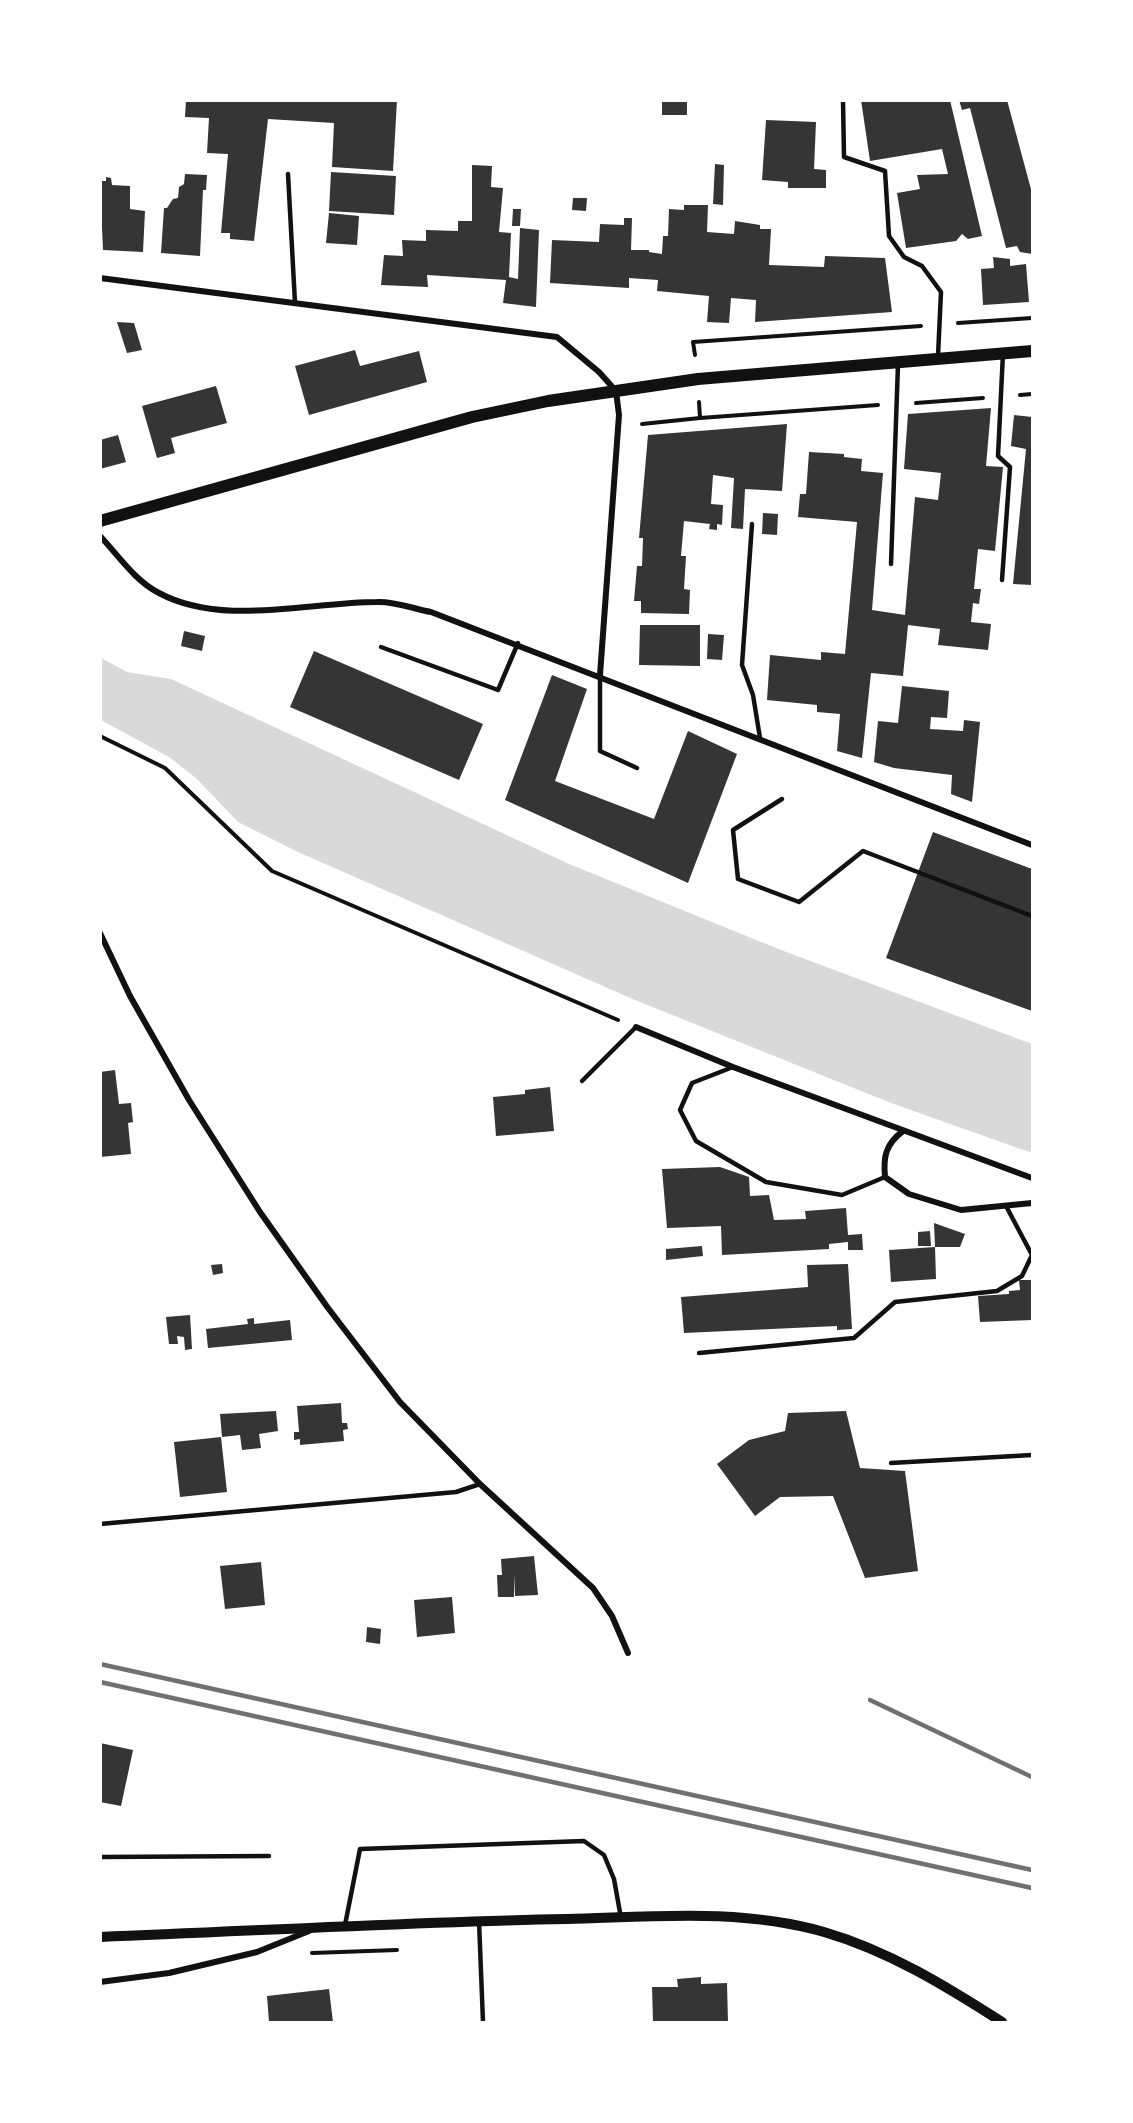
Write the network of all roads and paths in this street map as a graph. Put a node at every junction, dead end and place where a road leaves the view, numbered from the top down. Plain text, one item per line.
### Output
1 (843, 100) edge
2 (288, 174) dead end
3 (100, 278) edge
4 (295, 303) junction
5 (1032, 351) edge
6 (1003, 354) junction
7 (938, 359) junction
8 (898, 362) junction
9 (616, 391) junction
10 (1032, 394) edge
11 (1001, 397) junction
12 (897, 404) junction
13 (699, 418) dead end
14 (100, 521) edge
15 (752, 524) dead end
16 (100, 536) edge
17 (891, 564) dead end
18 (1002, 580) dead end
19 (518, 644) junction
20 (381, 647) dead end
21 (600, 675) junction
22 (100, 736) edge
23 (760, 738) junction
24 (637, 768) dead end
25 (782, 799) dead end
26 (1032, 844) edge
27 (1032, 916) edge
28 (100, 933) edge
29 (636, 1027) junction
30 (733, 1066) junction
31 (582, 1081) dead end
32 (903, 1131) junction
33 (885, 1177) junction
34 (1032, 1178) edge
35 (1032, 1203) edge
36 (1006, 1206) junction
37 (699, 1353) dead end
38 (1032, 1455) edge
39 (891, 1463) dead end
40 (480, 1484) junction
41 (100, 1524) edge
42 (628, 1653) dead end
43 (269, 1856) dead end
44 (100, 1857) edge
45 (621, 1918) junction
46 (478, 1921) junction
47 (345, 1927) junction
48 (315, 1928) junction
49 (100, 1937) edge
50 (398, 1950) dead end
51 (305, 1954) dead end
52 (100, 1982) edge
53 (483, 2022) edge
54 (1002, 2022) edge

1 - 7 lane
2 - 4 lane
3 - 4 street
4 - 9 street
5 - 6 main road
6 - 7 main road
6 - 11 lane
7 - 8 main road
8 - 9 main road
8 - 12 lane
9 - 14 main road
9 - 21 street
10 - 11 path
11 - 12 path
11 - 18 lane
12 - 13 path
12 - 17 lane
15 - 23 lane
16 - 19 street
19 - 20 lane
19 - 21 street
21 - 23 street
21 - 24 lane
22 - 29 path
23 - 26 street
25 - 27 lane
28 - 40 street
29 - 30 street
29 - 31 lane
30 - 32 street
30 - 33 lane
32 - 33 street
32 - 34 street
33 - 36 street
35 - 36 street
36 - 37 lane
38 - 39 lane
40 - 41 lane
40 - 42 street
43 - 44 lane
45 - 46 street
45 - 47 lane
45 - 54 street
46 - 47 street
46 - 53 lane
47 - 48 street
48 - 49 street
48 - 52 street
50 - 51 path

